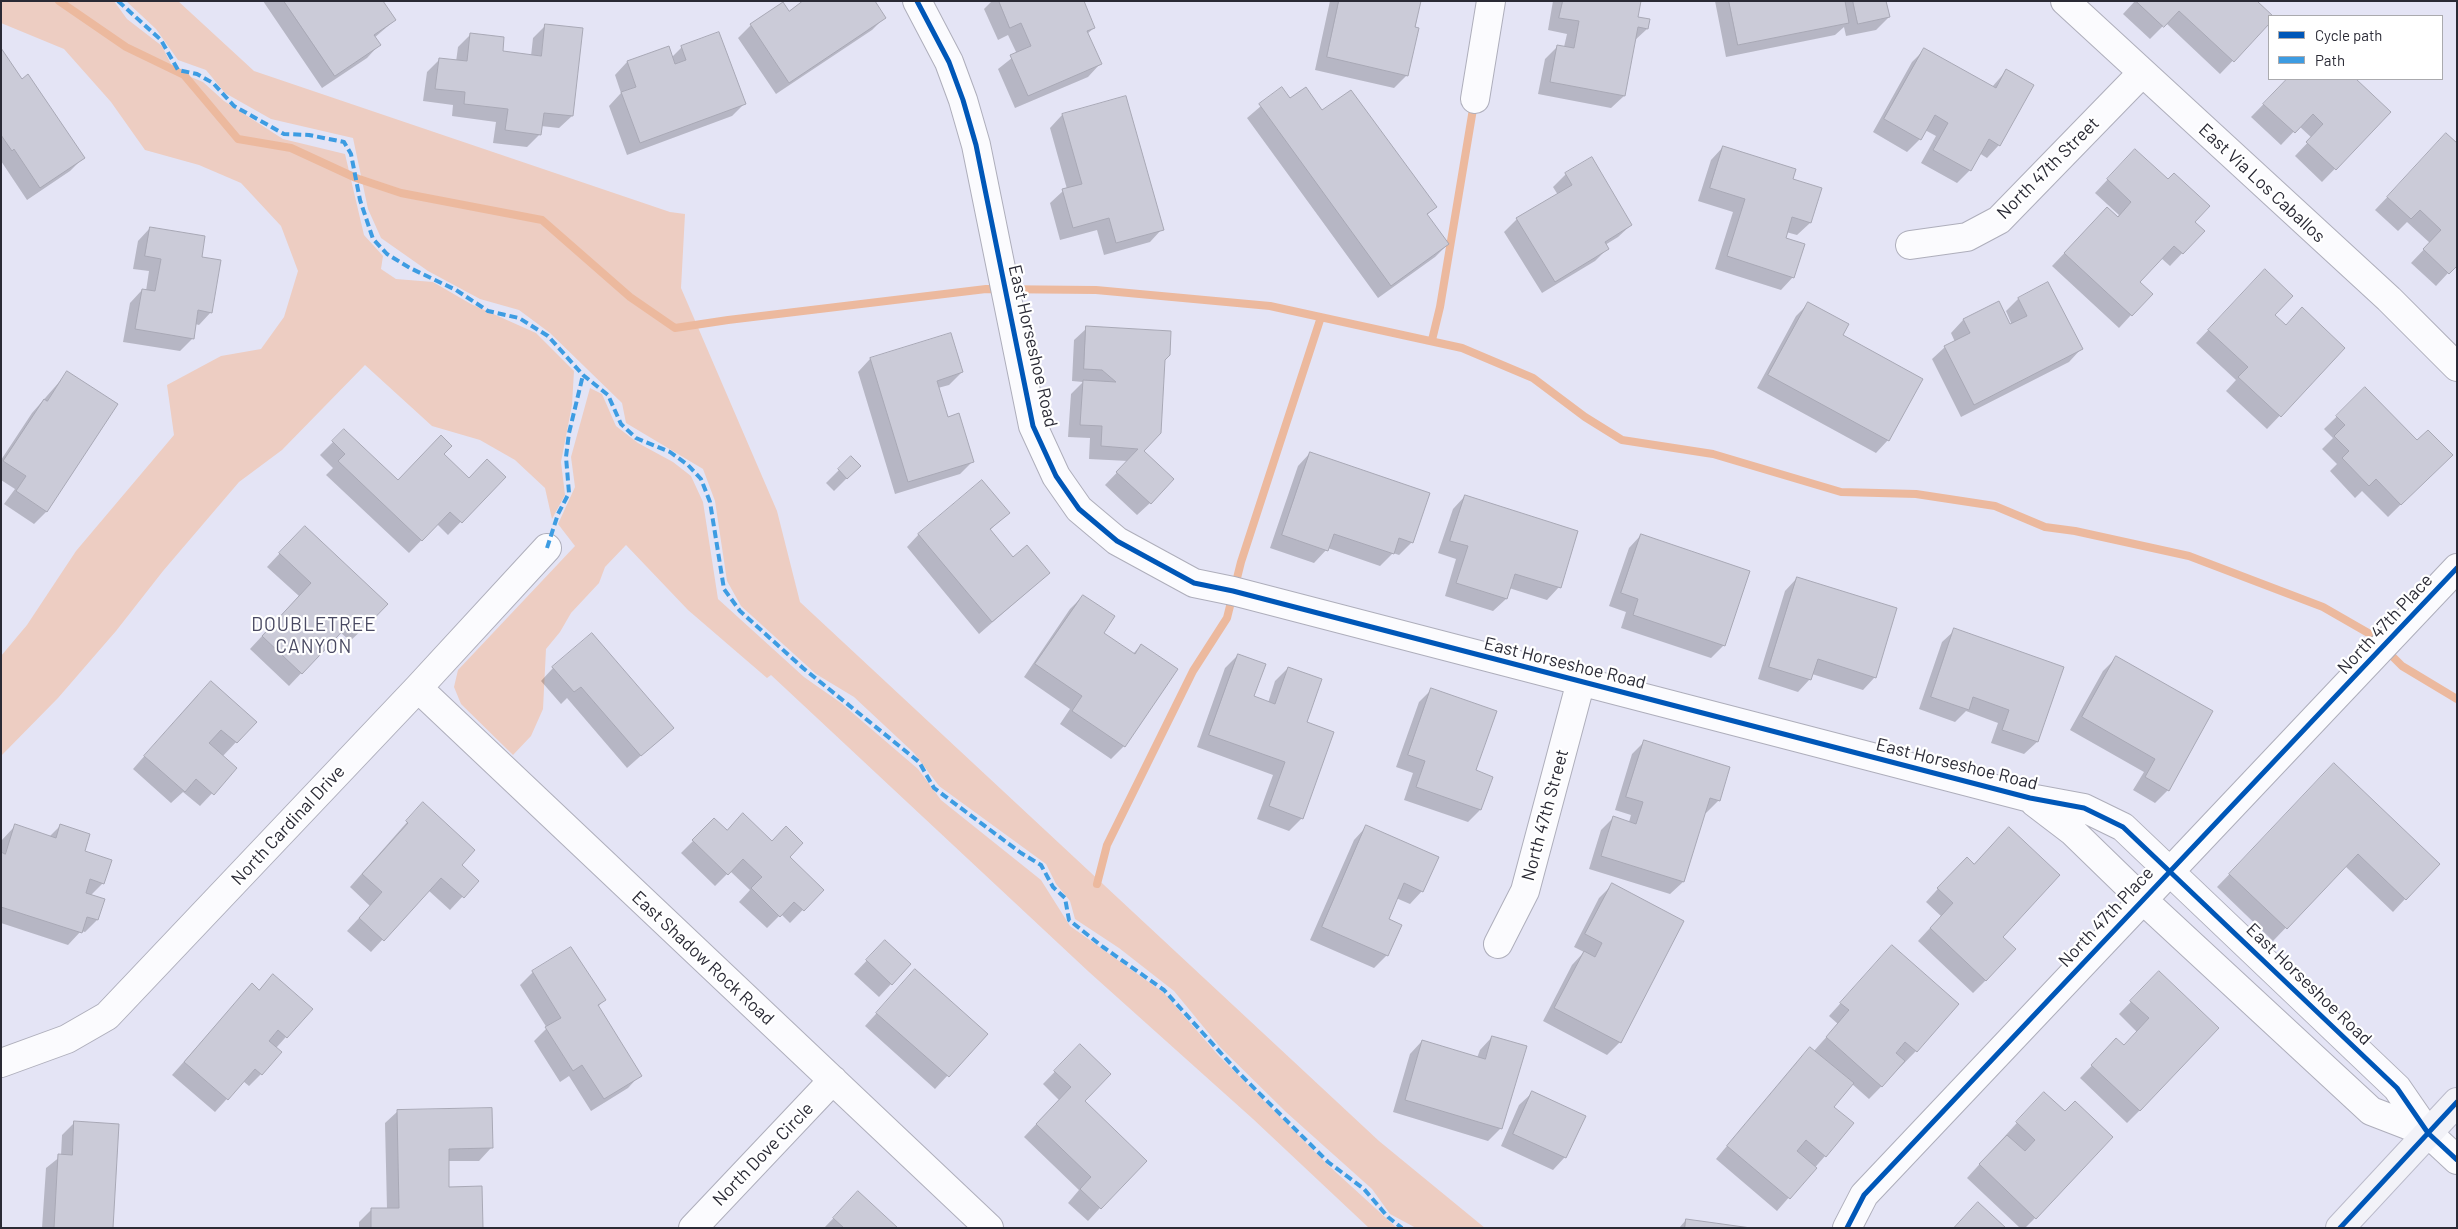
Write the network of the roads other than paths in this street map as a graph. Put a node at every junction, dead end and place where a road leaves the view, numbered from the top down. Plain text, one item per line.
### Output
1 (917, 1) edge
2 (1491, 1) edge
3 (2065, 1) edge
4 (2142, 73) junction
5 (1475, 99) dead end
6 (1910, 246) dead end
7 (2457, 367) edge
8 (547, 548) dead end
9 (2457, 568) edge
10 (1580, 681) junction
11 (418, 688) junction
12 (2030, 798) junction
13 (2170, 870) junction
14 (2142, 899) junction
15 (1498, 944) dead end
16 (2288, 984) junction
17 (2263, 1010) junction
18 (1, 1063) edge
19 (833, 1080) junction
20 (2457, 1102) edge
21 (2428, 1132) junction
22 (2457, 1160) edge
23 (693, 1228) edge
24 (989, 1228) edge
25 (1847, 1228) edge
26 (2340, 1228) edge

1 - 10 street, East Horseshoe Road
2 - 5 street
3 - 4 street, East Via Los Caballos
4 - 6 street, North 47th Street
4 - 7 street, East Via Los Caballos
8 - 11 street, North Cardinal Drive
9 - 13 street, North 47th Place
10 - 12 street, East Horseshoe Road
10 - 15 street, North 47th Street
11 - 18 street, North Cardinal Drive
11 - 19 street, East Shadow Rock Road
12 - 13 street, East Horseshoe Road
12 - 14 street, East Horseshoe Road
13 - 14 street, North 47th Place
13 - 16 street, East Horseshoe Road
14 - 17 street, East Horseshoe Road
14 - 25 street, North 47th Place
16 - 17 street
16 - 21 street, East Horseshoe Road
17 - 21 street, East Horseshoe Road
19 - 23 street, North Dove Circle
19 - 24 street, East Shadow Rock Road
20 - 21 main road
21 - 22 street, East Horseshoe Road
21 - 26 main road

